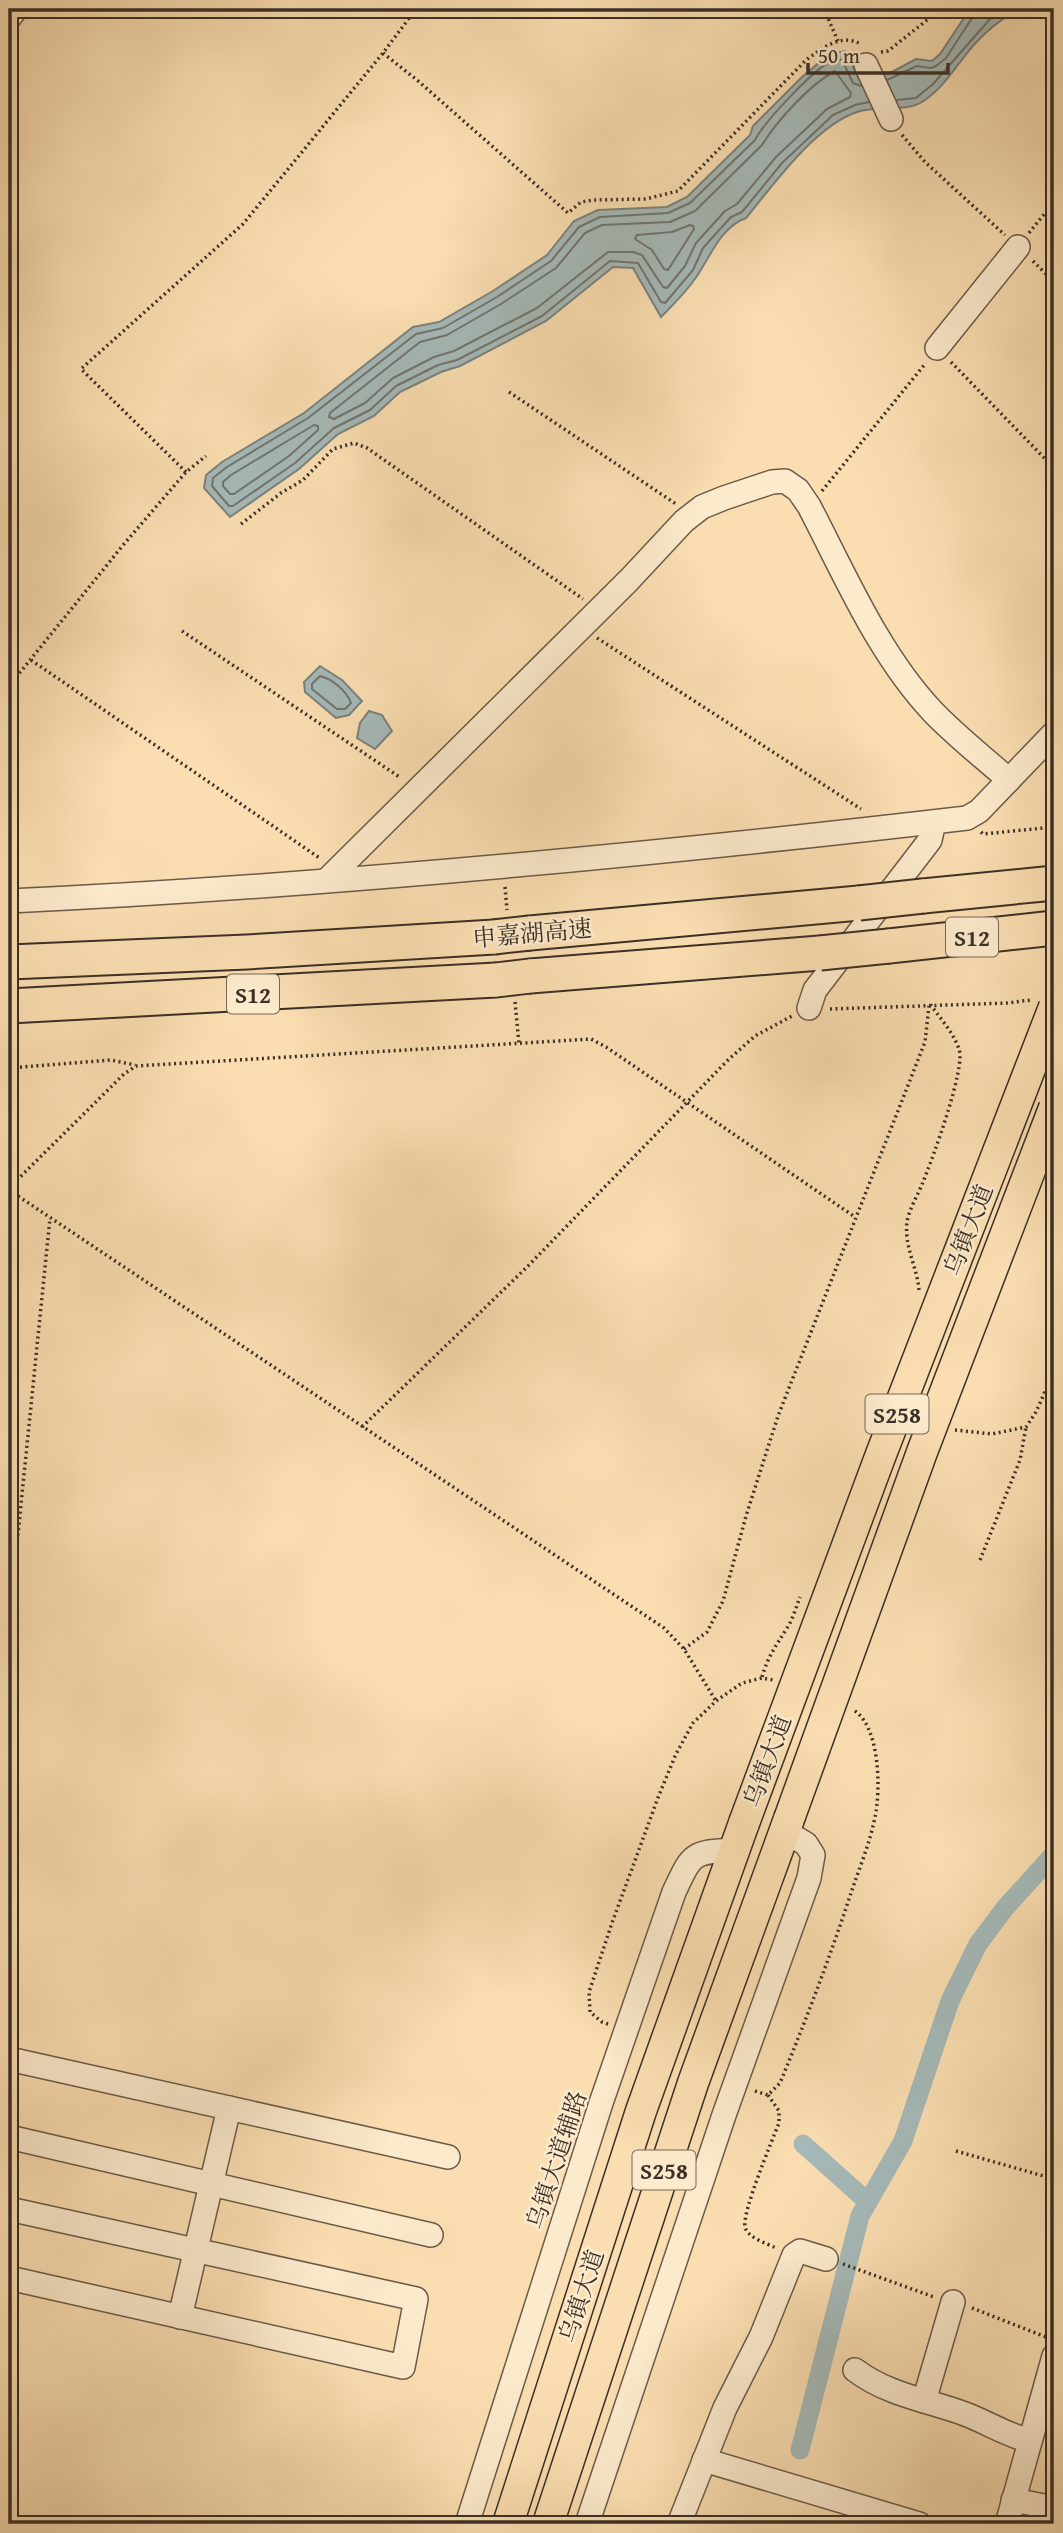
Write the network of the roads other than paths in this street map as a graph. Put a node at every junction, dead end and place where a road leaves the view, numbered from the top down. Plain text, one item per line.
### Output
1 (16, 9) edge
2 (9, 18) edge
3 (869, 54) road end
4 (891, 120) road end
5 (1018, 247) road end
6 (937, 348) road end
7 (1054, 733) edge
8 (1009, 780) junction
9 (934, 822) junction
10 (332, 875) junction
11 (1054, 883) edge
12 (9, 901) edge
13 (1054, 928) edge
14 (9, 962) edge
15 (1048, 1002) edge
16 (9, 1006) edge
17 (809, 1008) road end
18 (1054, 1108) edge
19 (786, 1825) junction
20 (739, 1837) junction
21 (9, 2059) edge
22 (229, 2108) junction
23 (9, 2137) edge
24 (448, 2157) dead end
25 (211, 2184) junction
26 (9, 2209) edge
27 (431, 2235) dead end
28 (195, 2251) junction
29 (826, 2259) road end
30 (9, 2278) edge
31 (953, 2302) dead end
32 (180, 2317) junction
33 (1054, 2356) edge
34 (855, 2370) dead end
35 (924, 2401) junction
36 (1030, 2441) junction
37 (704, 2460) junction
38 (1013, 2500) junction
39 (1054, 2508) edge
40 (467, 2524) edge
41 (508, 2524) edge
42 (548, 2524) edge
43 (587, 2524) edge
44 (679, 2524) edge
45 (919, 2524) edge
46 (1007, 2524) edge

1 - 2 street
3 - 4 street
5 - 6 street
7 - 8 street
8 - 9 street
8 - 10 street
9 - 10 street
9 - 17 street
10 - 12 street
11 - 14 highway, 申嘉湖高速 / S12, bridge
13 - 16 highway, 申嘉湖高速 / S12, bridge
15 - 20 main road, 乌镇大道 / S258, bridge
18 - 19 main road, 乌镇大道 / S258, bridge
19 - 42 main road, 乌镇大道 / S258
19 - 43 street
20 - 40 street, 乌镇大道辅路
20 - 41 main road, 乌镇大道 / S258
21 - 22 street
22 - 24 street
22 - 25 street
23 - 25 street
25 - 27 street
25 - 28 street
26 - 28 street
28 - 32 street
28 - 32 street
29 - 37 street
30 - 32 street
31 - 35 street
33 - 36 street
34 - 35 street
35 - 36 street
36 - 38 street
37 - 44 street
37 - 45 street
38 - 39 street
38 - 46 street

